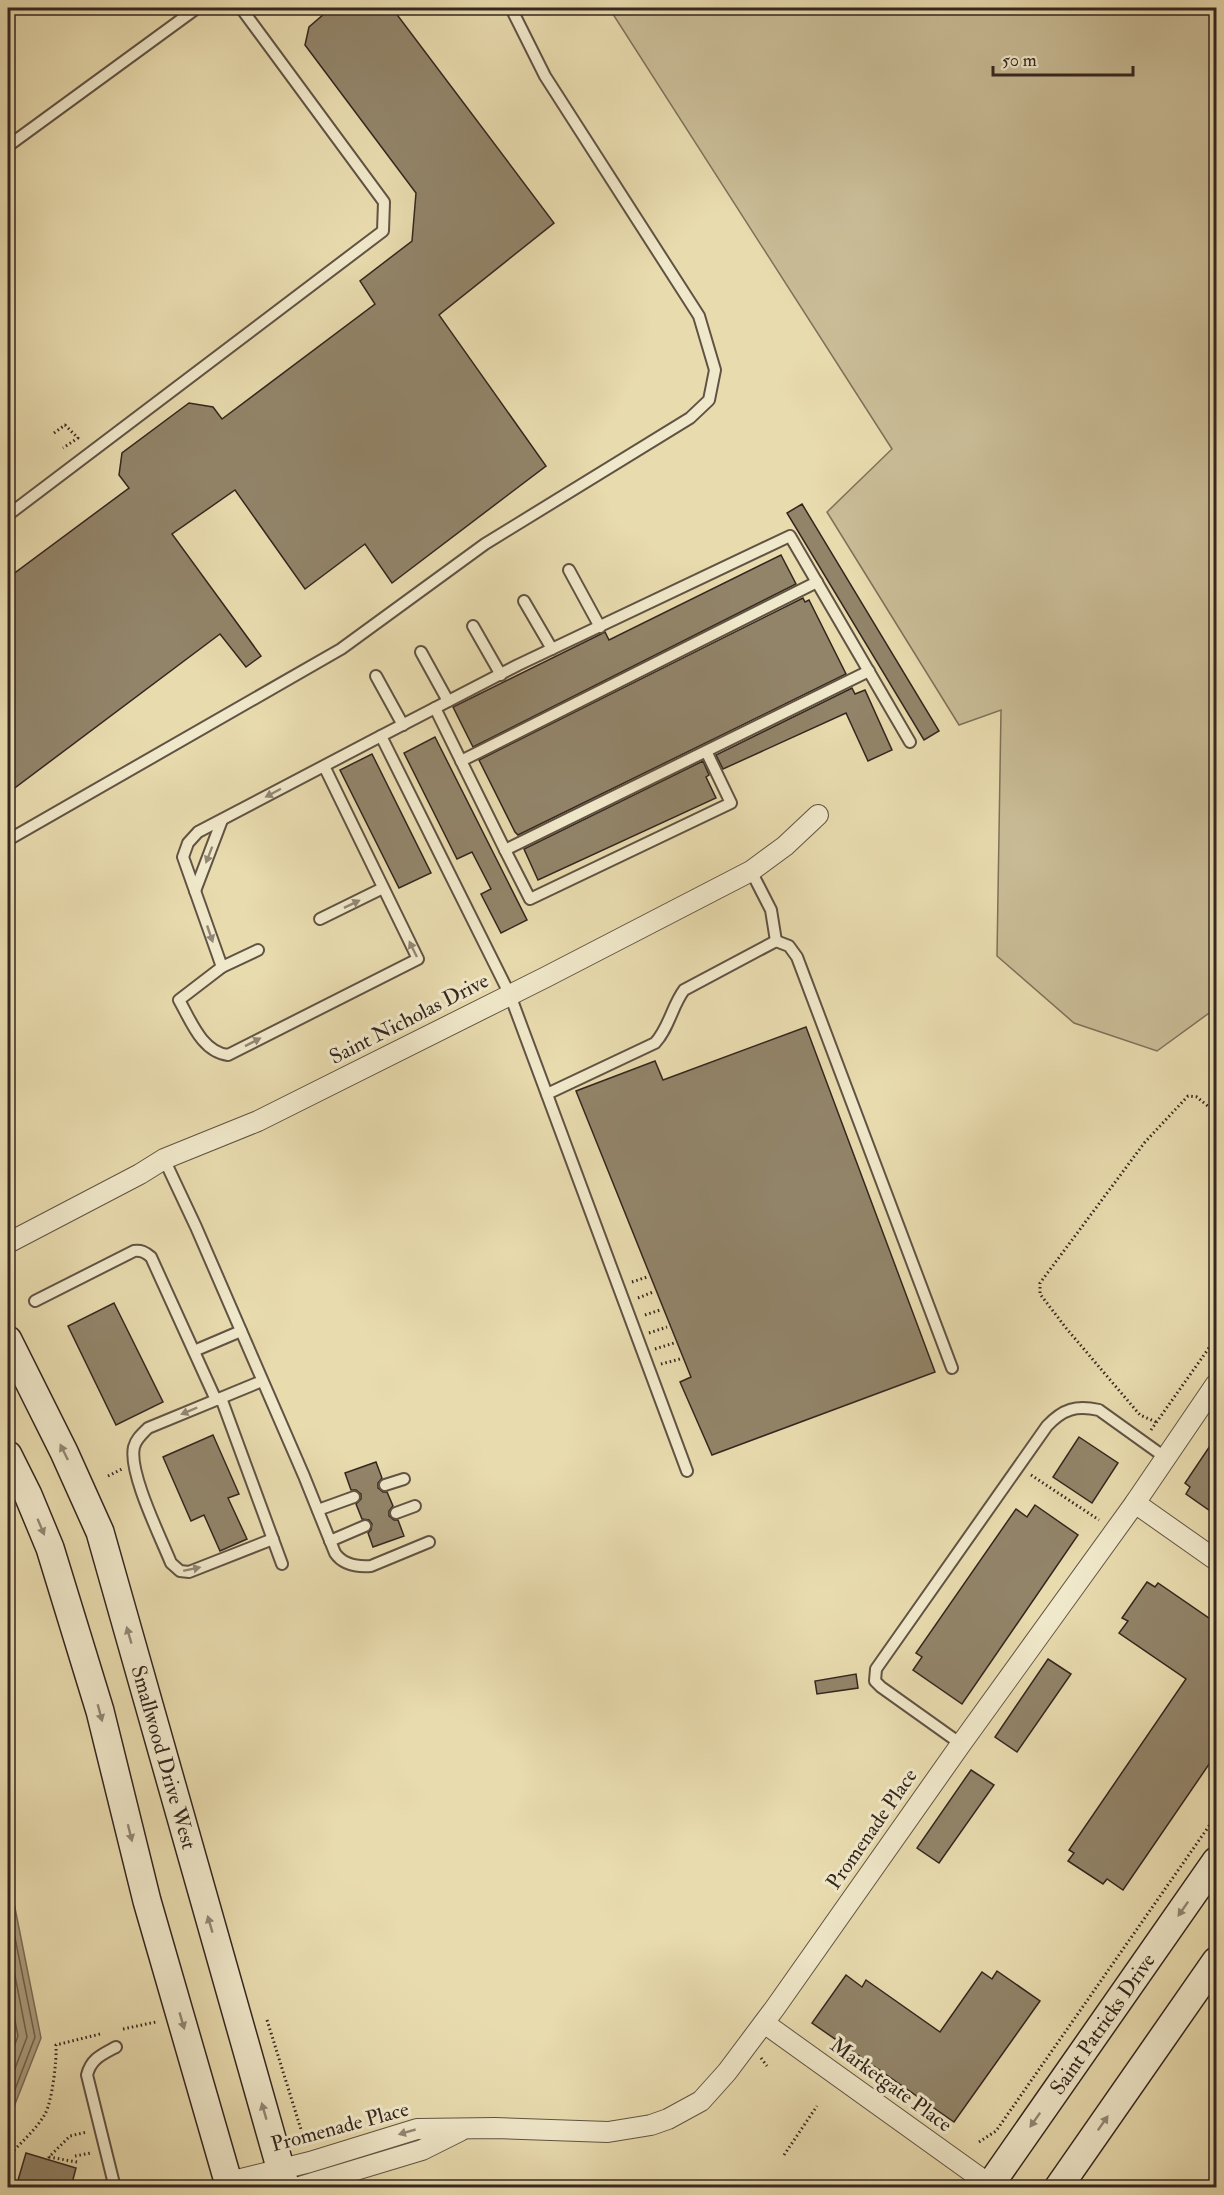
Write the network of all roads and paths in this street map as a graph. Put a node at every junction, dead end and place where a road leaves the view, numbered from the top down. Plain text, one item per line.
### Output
1 (197, 8) edge
2 (241, 8) edge
3 (511, 8) edge
4 (8, 146) edge
5 (54, 433) dead end
6 (63, 448) dead end
7 (8, 515) edge
8 (569, 570) dead end
9 (817, 582) junction
10 (525, 601) dead end
11 (473, 626) dead end
12 (600, 627) junction
13 (552, 650) junction
14 (421, 652) dead end
15 (869, 671) junction
16 (501, 675) junction
17 (376, 676) dead end
18 (448, 702) junction
19 (435, 708) junction
20 (403, 724) junction
21 (381, 736) junction
22 (910, 742) dead end
23 (706, 751) junction
24 (461, 761) junction
25 (324, 766) junction
26 (818, 815) dead end
27 (222, 820) junction
28 (8, 840) edge
29 (505, 850) junction
30 (751, 871) junction
31 (383, 888) junction
32 (195, 891) junction
33 (320, 920) dead end
34 (776, 941) junction
35 (258, 950) dead end
36 (222, 967) junction
37 (510, 995) junction
38 (547, 1094) junction
39 (1216, 1113) edge
40 (164, 1159) junction
41 (8, 1242) edge
42 (35, 1301) dead end
43 (241, 1330) junction
44 (1216, 1338) edge
45 (8, 1340) edge
46 (194, 1352) junction
47 (952, 1368) dead end
48 (262, 1381) junction
49 (1216, 1384) edge
50 (219, 1399) junction
51 (1156, 1422) junction
52 (1152, 1429) dead end
53 (8, 1455) edge
54 (1166, 1458) junction
55 (127, 1467) dead end
56 (1018, 1467) junction
57 (687, 1471) dead end
58 (108, 1476) dead end
59 (404, 1479) dead end
60 (385, 1485) dead end
61 (354, 1497) dead end
62 (1135, 1503) junction
63 (415, 1506) dead end
64 (318, 1509) junction
65 (396, 1513) dead end
66 (1099, 1520) dead end
67 (365, 1526) dead end
68 (273, 1539) junction
69 (330, 1541) junction
70 (429, 1542) dead end
71 (1216, 1560) edge
72 (282, 1564) dead end
73 (961, 1744) junction
74 (1216, 1816) edge
75 (1216, 1861) edge
76 (1216, 1961) edge
77 (267, 2020) dead end
78 (156, 2022) dead end
79 (764, 2023) junction
80 (123, 2030) dead end
81 (100, 2034) dead end
82 (116, 2047) dead end
83 (817, 2106) dead end
84 (70, 2136) dead end
85 (979, 2142) dead end
86 (301, 2146) dead end
87 (784, 2155) dead end
88 (8, 2157) edge
89 (77, 2162) dead end
90 (287, 2181) edge
91 (224, 2186) edge
92 (989, 2186) edge
93 (116, 2187) edge
94 (1058, 2187) edge

1 - 4 lane
2 - 7 lane
3 - 28 lane
5 - 6 path
8 - 12 lane
9 - 12 lane
9 - 15 lane
9 - 24 lane
10 - 13 lane
11 - 16 lane
12 - 13 lane
13 - 16 lane
14 - 18 lane
15 - 22 lane
15 - 23 lane
16 - 18 lane
17 - 20 lane
18 - 19 lane
19 - 20 lane
19 - 24 lane
20 - 21 lane
21 - 25 lane
21 - 37 lane
23 - 29 lane
23 - 29 lane
24 - 29 lane
25 -> 27 lane
25 - 31 lane
26 - 30 street, Saint Nicholas Drive
27 -> 32 lane
27 - 32 lane
30 - 34 lane
30 - 37 street, Saint Nicholas Drive
33 -> 31 lane
36 -> 31 lane
32 -> 36 lane
34 - 38 lane
34 - 47 lane
35 - 36 lane
37 - 38 lane
37 - 40 street, Saint Nicholas Drive
38 - 57 lane
39 - 51 path
40 - 41 street, Saint Nicholas Drive
40 - 43 lane
42 - 46 lane
43 - 46 lane
43 - 48 lane
44 - 51 path
90 -> 45 main road, Smallwood Drive West
46 - 50 lane
48 - 50 lane
48 - 64 lane
49 - 54 street, Promenade Place
50 - 68 lane
50 -> 68 lane
51 - 52 path
53 -> 91 main road
54 - 56 lane
54 - 62 street, Promenade Place
55 - 58 path
56 - 66 path
56 - 73 lane
59 - 60 lane
61 - 64 lane
62 - 71 street
62 - 73 street, Promenade Place
63 - 65 lane
64 - 69 lane
67 - 69 lane
68 - 72 lane
69 - 70 lane
73 - 79 street, Promenade Place
74 - 85 path
75 -> 92 main road, Saint Patricks Drive
94 -> 76 main road
77 - 86 path
78 - 80 path
79 - 90 street, Promenade Place
79 - 92 street, Marketgate Place
81 - 88 path
82 - 93 lane
83 - 87 path
84 - 89 path
90 - 91 street, Promenade Place

